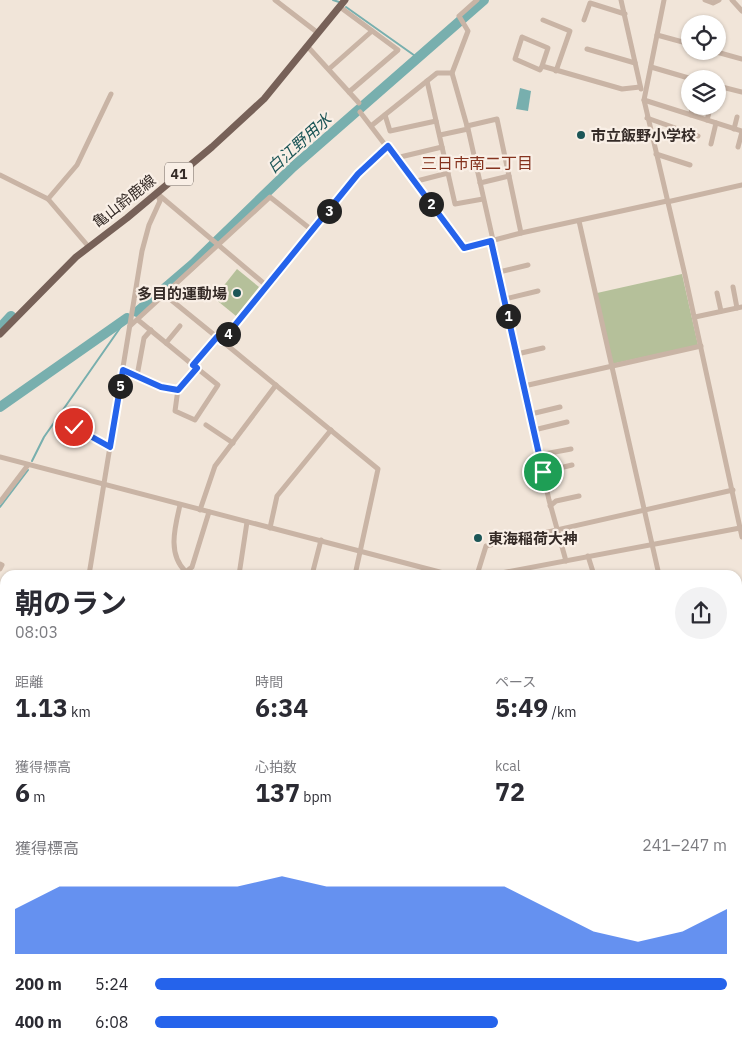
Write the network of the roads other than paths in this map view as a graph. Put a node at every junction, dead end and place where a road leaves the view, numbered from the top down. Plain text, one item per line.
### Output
1 (275, 0) edge
2 (345, 0) edge
3 (477, 0) edge
4 (621, 0) edge
5 (664, 0) edge
6 (705, 0) edge
7 (719, 0) edge
8 (732, 0) edge
9 (340, 7) junction
10 (742, 11) edge
11 (625, 14) junction
12 (542, 20) dead end
13 (584, 20) dead end
14 (372, 31) junction
15 (318, 34) junction
16 (657, 35) junction
17 (681, 42) edge
18 (308, 47) junction
19 (587, 49) dead end
20 (726, 55) edge
21 (742, 60) edge
22 (635, 62) junction
23 (542, 66) junction
24 (651, 68) junction
25 (328, 69) junction
26 (556, 71) junction
27 (452, 74) junction
28 (681, 76) edge
29 (427, 81) junction
30 (640, 87) junction
31 (726, 88) edge
32 (350, 92) junction
33 (742, 92) edge
34 (644, 93) junction
35 (111, 94) dead end
36 (644, 100) junction
37 (360, 103) dead end
38 (360, 112) dead end
39 (681, 112) edge
40 (386, 115) junction
41 (691, 115) edge
42 (708, 115) edge
43 (737, 117) dead end
44 (647, 118) junction
45 (436, 120) junction
46 (707, 120) junction
47 (716, 123) junction
48 (371, 126) junction
49 (467, 128) junction
50 (734, 129) junction
51 (742, 132) edge
52 (440, 135) junction
53 (698, 136) dead end
54 (711, 144) dead end
55 (388, 146) junction
56 (442, 147) junction
57 (738, 147) dead end
58 (656, 154) junction
59 (396, 158) junction
60 (690, 164) dead end
61 (448, 173) junction
62 (0, 175) edge
63 (509, 176) junction
64 (413, 182) junction
65 (480, 183) junction
66 (742, 185) edge
67 (157, 193) junction
68 (48, 199) junction
69 (483, 199) junction
70 (667, 202) junction
71 (579, 221) junction
72 (313, 231) junction
73 (522, 233) junction
74 (492, 240) junction
75 (216, 244) junction
76 (88, 246) junction
77 (528, 265) dead end
78 (499, 272) junction
79 (268, 286) junction
80 (733, 287) dead end
81 (538, 291) dead end
82 (717, 293) dead end
83 (165, 296) junction
84 (505, 299) junction
85 (740, 307) edge
86 (721, 311) junction
87 (695, 317) junction
88 (138, 320) junction
89 (180, 326) dead end
90 (130, 327) junction
91 (151, 330) junction
92 (0, 334) edge
93 (217, 337) junction
94 (222, 341) junction
95 (166, 343) junction
96 (701, 346) junction
97 (543, 348) dead end
98 (517, 354) junction
99 (195, 366) junction
100 (612, 366) junction
101 (123, 370) junction
102 (137, 376) junction
103 (276, 385) junction
104 (524, 386) junction
105 (178, 390) junction
106 (560, 407) dead end
107 (531, 414) junction
108 (567, 422) dead end
109 (206, 425) dead end
110 (74, 427) dead end
111 (331, 430) junction
112 (534, 430) junction
113 (233, 443) junction
114 (110, 447) junction
115 (571, 449) dead end
116 (540, 455) junction
117 (0, 457) edge
118 (28, 464) junction
119 (572, 465) dead end
120 (543, 472) junction
121 (104, 484) junction
122 (733, 490) junction
123 (579, 496) dead end
124 (0, 502) edge
125 (180, 505) junction
126 (550, 506) junction
127 (200, 510) junction
128 (644, 511) junction
129 (209, 512) junction
130 (247, 522) junction
131 (270, 528) junction
132 (740, 528) junction
133 (556, 530) junction
134 (742, 537) edge
135 (321, 540) junction
136 (652, 544) junction
137 (361, 551) junction
138 (588, 556) junction
139 (566, 561) junction
140 (0, 564) edge
141 (0, 569) edge
142 (90, 570) edge
143 (182, 570) edge
144 (189, 570) edge
145 (240, 570) edge
146 (313, 570) edge
147 (356, 570) edge
148 (432, 570) edge
149 (479, 570) edge
150 (518, 570) edge
151 (592, 570) edge
152 (658, 570) edge

1 - 15 street
2 - 9 main road, 亀山鈴鹿線 / 41
3 - 27 street
4 - 11 street
5 - 16 street
6 - 7 street
8 - 10 street
9 - 14 street
9 - 15 main road, 亀山鈴鹿線 / 41
11 - 13 street
11 - 22 street
12 - 26 street
14 - 25 street
14 - 32 street
15 - 18 main road, 亀山鈴鹿線 / 41
16 - 17 street
16 - 24 street
18 - 25 street
18 - 67 main road, 亀山鈴鹿線 / 41
19 - 22 street
20 - 21 street
22 - 30 street
23 - 23 street
23 - 26 street
24 - 28 street
24 - 34 street
25 - 32 street
26 - 30 street
27 - 29 street
27 - 49 street
29 - 40 street
29 - 45 street
30 - 34 street
31 - 33 street
32 - 37 street
34 - 36 street
35 - 68 street
36 - 39 street
36 - 44 street
38 - 48 street
40 - 45 street
40 - 48 street
41 - 46 street
42 - 46 street
43 - 50 street
44 - 53 street
44 - 58 street
45 - 52 street
46 - 47 street
47 - 50 street
47 - 54 street
48 - 55 street
49 - 52 street
49 - 63 street
49 - 65 street
50 - 51 street
51 - 57 street
52 - 56 street
55 - 59 street
55 - 72 street
56 - 59 street
56 - 61 street
58 - 60 street
58 - 70 street
59 - 64 street
61 - 64 street
61 - 69 street
62 - 68 street
63 - 65 street
63 - 73 street
64 - 74 street
65 - 69 street
66 - 70 street
67 - 75 street
67 - 76 main road, 亀山鈴鹿線 / 41
67 - 90 street
68 - 76 street
69 - 74 street
70 - 71 street
70 - 87 street
71 - 73 street
71 - 100 street
72 - 75 street
72 - 79 street
73 - 74 street
74 - 78 street
75 - 79 street
75 - 83 street
76 - 92 main road, 亀山鈴鹿線 / 41
77 - 78 street
78 - 84 street
79 - 94 street
80 - 85 street
81 - 84 street
82 - 86 street
83 - 88 street
83 - 93 street
84 - 98 street
85 - 86 street
86 - 87 street
87 - 96 street
88 - 90 street
88 - 91 street
89 - 95 street
90 - 101 street
91 - 95 street
91 - 102 street
93 - 94 street
93 - 99 street
94 - 103 street
95 - 99 street
96 - 100 street
96 - 122 street
97 - 98 street
98 - 104 street
99 - 105 street
99 - 105 street
100 - 104 street
100 - 128 street
101 - 102 street
101 - 114 street
102 - 105 street
103 - 111 street
103 - 113 street
104 - 107 street
106 - 107 street
107 - 112 street
108 - 112 street
109 - 113 street
110 - 114 street
111 - 131 street
111 - 137 street
112 - 116 street
113 - 127 street
114 - 121 street
115 - 116 street
116 - 120 street
117 - 118 street
118 - 121 street
118 - 124 street
119 - 120 street
120 - 126 street
121 - 125 street
121 - 142 street
122 - 128 street
122 - 132 street
123 - 126 street
125 - 127 street
125 - 143 street
126 - 133 street
127 - 129 street
128 - 133 street
128 - 136 street
129 - 130 street
129 - 144 street
130 - 131 street
130 - 145 street
131 - 135 street
132 - 134 street
132 - 136 street
133 - 139 street
133 - 149 street
135 - 137 street
135 - 146 street
136 - 138 street
136 - 152 street
137 - 147 street
137 - 148 street
138 - 139 street
138 - 151 street
139 - 150 street
140 - 141 street

